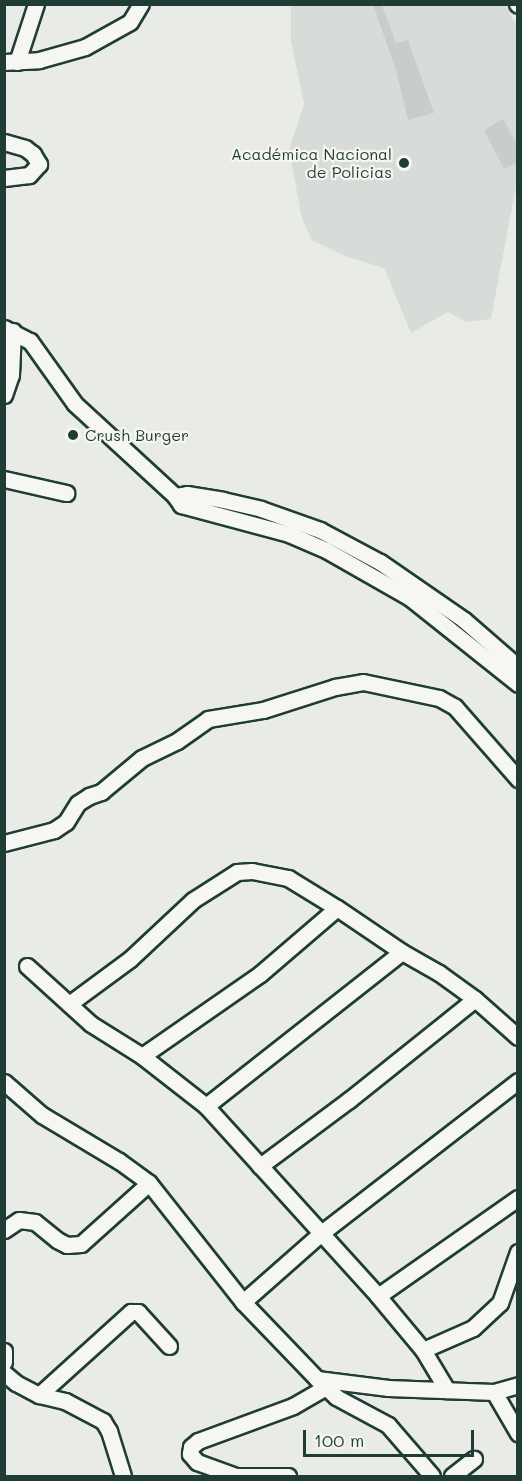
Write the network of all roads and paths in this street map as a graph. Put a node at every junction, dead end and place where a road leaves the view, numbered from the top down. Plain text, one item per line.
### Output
1 (36, 4) edge
2 (141, 4) edge
3 (11, 62) edge
4 (4, 142) edge
5 (4, 177) edge
6 (9, 330) edge
7 (4, 395) edge
8 (4, 479) edge
9 (66, 493) dead end
10 (175, 496) junction
11 (518, 668) edge
12 (518, 684) edge
13 (518, 779) edge
14 (4, 843) edge
15 (337, 908) junction
16 (402, 952) junction
17 (27, 966) dead end
18 (475, 999) junction
19 (69, 1004) junction
20 (518, 1037) edge
21 (142, 1056) junction
22 (518, 1081) edge
23 (4, 1082) edge
24 (206, 1106) junction
25 (260, 1166) junction
26 (148, 1183) junction
27 (518, 1198) edge
28 (5, 1228) edge
29 (320, 1234) junction
30 (518, 1252) edge
31 (378, 1296) junction
32 (243, 1302) junction
33 (169, 1346) dead end
34 (423, 1350) junction
35 (4, 1351) edge
36 (4, 1362) edge
37 (4, 1373) edge
38 (321, 1383) junction
39 (518, 1385) edge
40 (447, 1390) junction
41 (494, 1392) junction
42 (39, 1395) junction
43 (518, 1433) edge
44 (474, 1459) dead end
45 (123, 1476) edge
46 (288, 1476) edge
47 (432, 1476) edge
48 (452, 1476) edge

1 - 3 street
2 - 3 street
4 - 5 street
6 - 7 street
6 - 10 street
8 - 9 street
10 - 11 street
10 - 12 street
13 - 14 street
15 - 16 street
15 - 19 street
15 - 21 street
16 - 18 street
16 - 24 street
17 - 19 street
18 - 20 street
18 - 25 street
19 - 21 street
21 - 24 street
22 - 29 street
23 - 26 street
24 - 25 street
25 - 29 street
26 - 28 street
26 - 32 street
27 - 31 street
29 - 31 street
29 - 32 street
30 - 34 street
31 - 34 street
32 - 38 street
33 - 42 street
34 - 40 street
35 - 36 street
37 - 42 street
38 - 40 street
38 - 46 street
38 - 47 street
39 - 41 street
40 - 41 street
41 - 43 street
42 - 45 street
44 - 48 street

